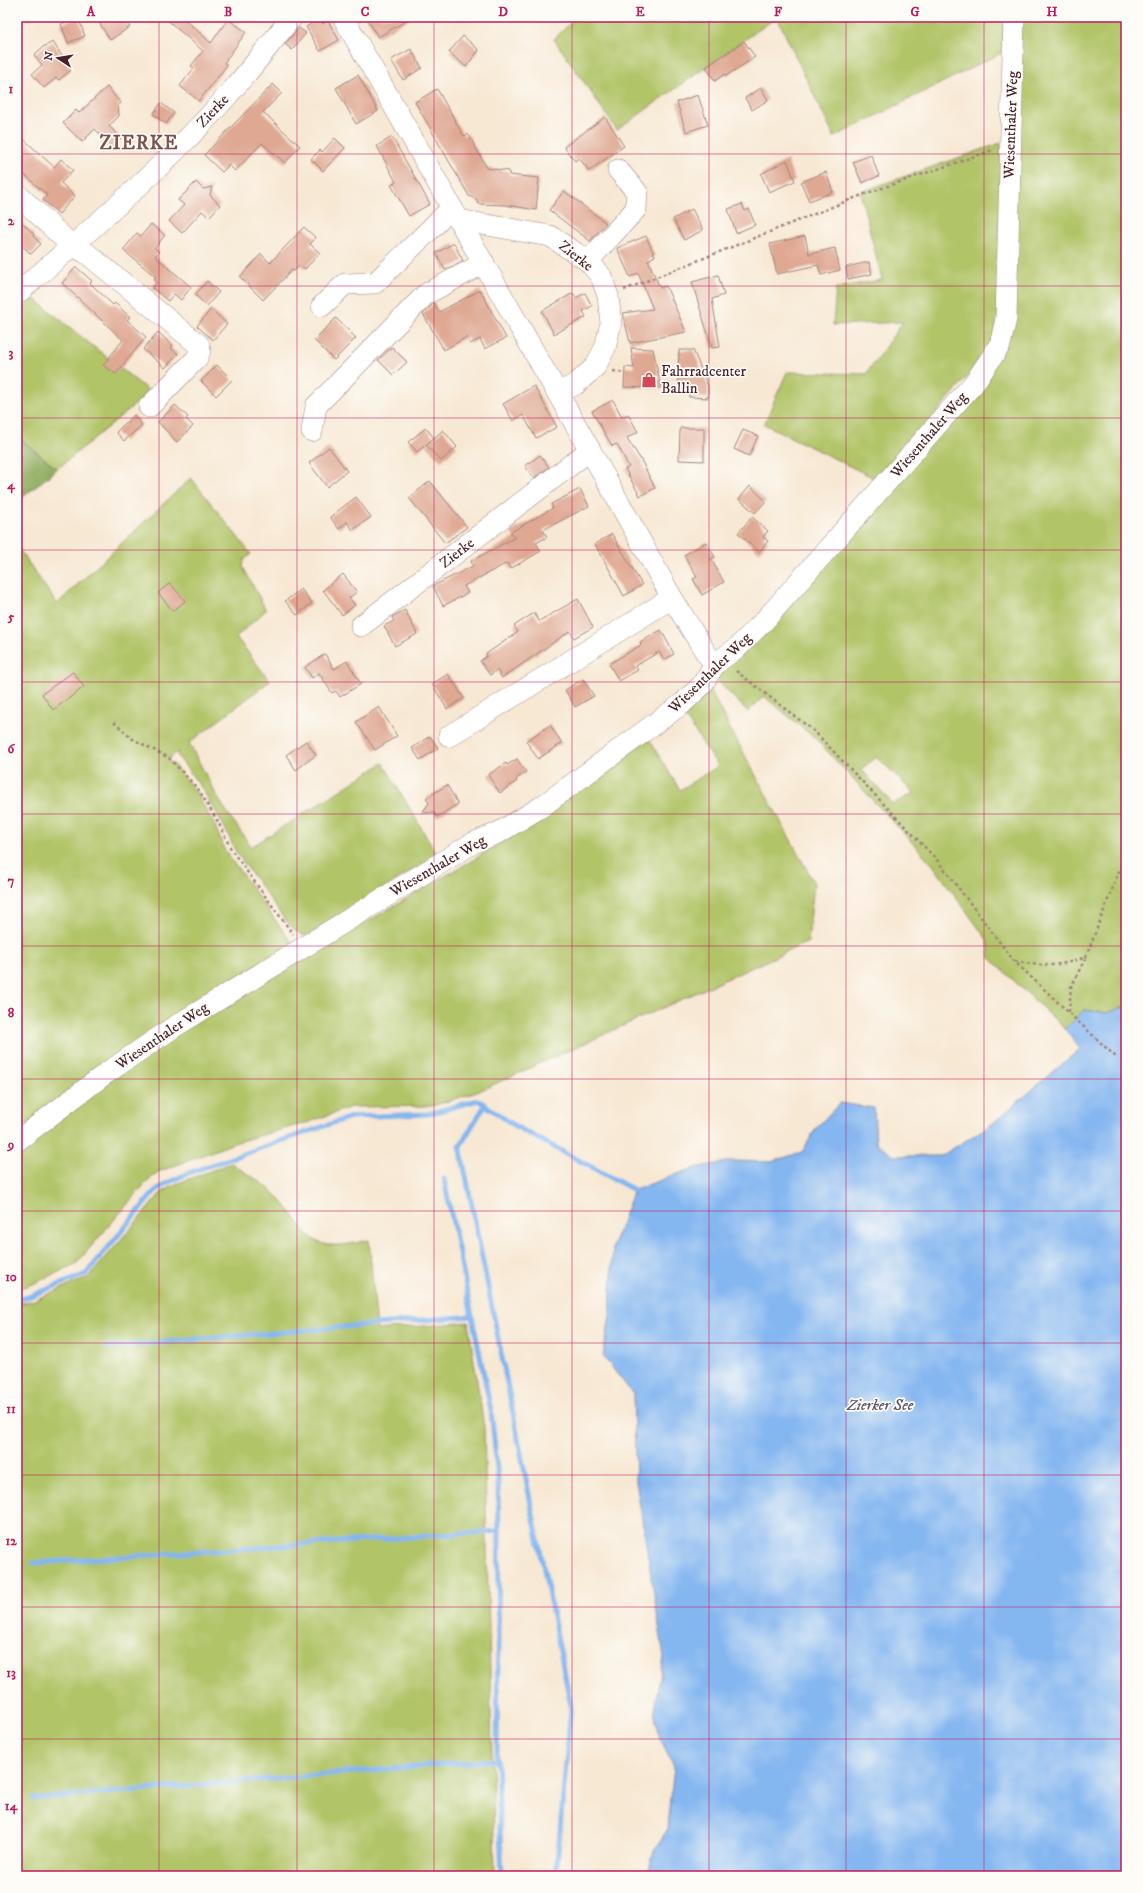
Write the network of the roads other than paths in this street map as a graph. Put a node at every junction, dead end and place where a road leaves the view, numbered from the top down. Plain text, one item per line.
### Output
1 (292, 17) edge
2 (343, 17) edge
3 (1014, 17) edge
4 (618, 170) dead end
5 (17, 194) edge
6 (456, 214) junction
7 (72, 246) junction
8 (588, 261) junction
9 (484, 263) junction
10 (18, 292) dead end
11 (322, 306) dead end
12 (558, 393) junction
13 (149, 406) dead end
14 (312, 431) dead end
15 (590, 450) junction
16 (672, 598) junction
17 (361, 626) dead end
18 (715, 664) junction
19 (449, 736) dead end
20 (17, 1141) edge

1 - 7 street, Zierke
2 - 6 street
3 - 18 street, Wiesenthaler Weg
4 - 8 street
5 - 7 street
6 - 8 street, Zierke
6 - 9 street
6 - 11 street
7 - 10 street, Zierke
7 - 13 street
8 - 12 street, Zierke
9 - 12 street
9 - 14 street
12 - 15 street
15 - 16 street
15 - 17 street, Zierke
16 - 18 street
16 - 19 street
18 - 20 street, Wiesenthaler Weg

